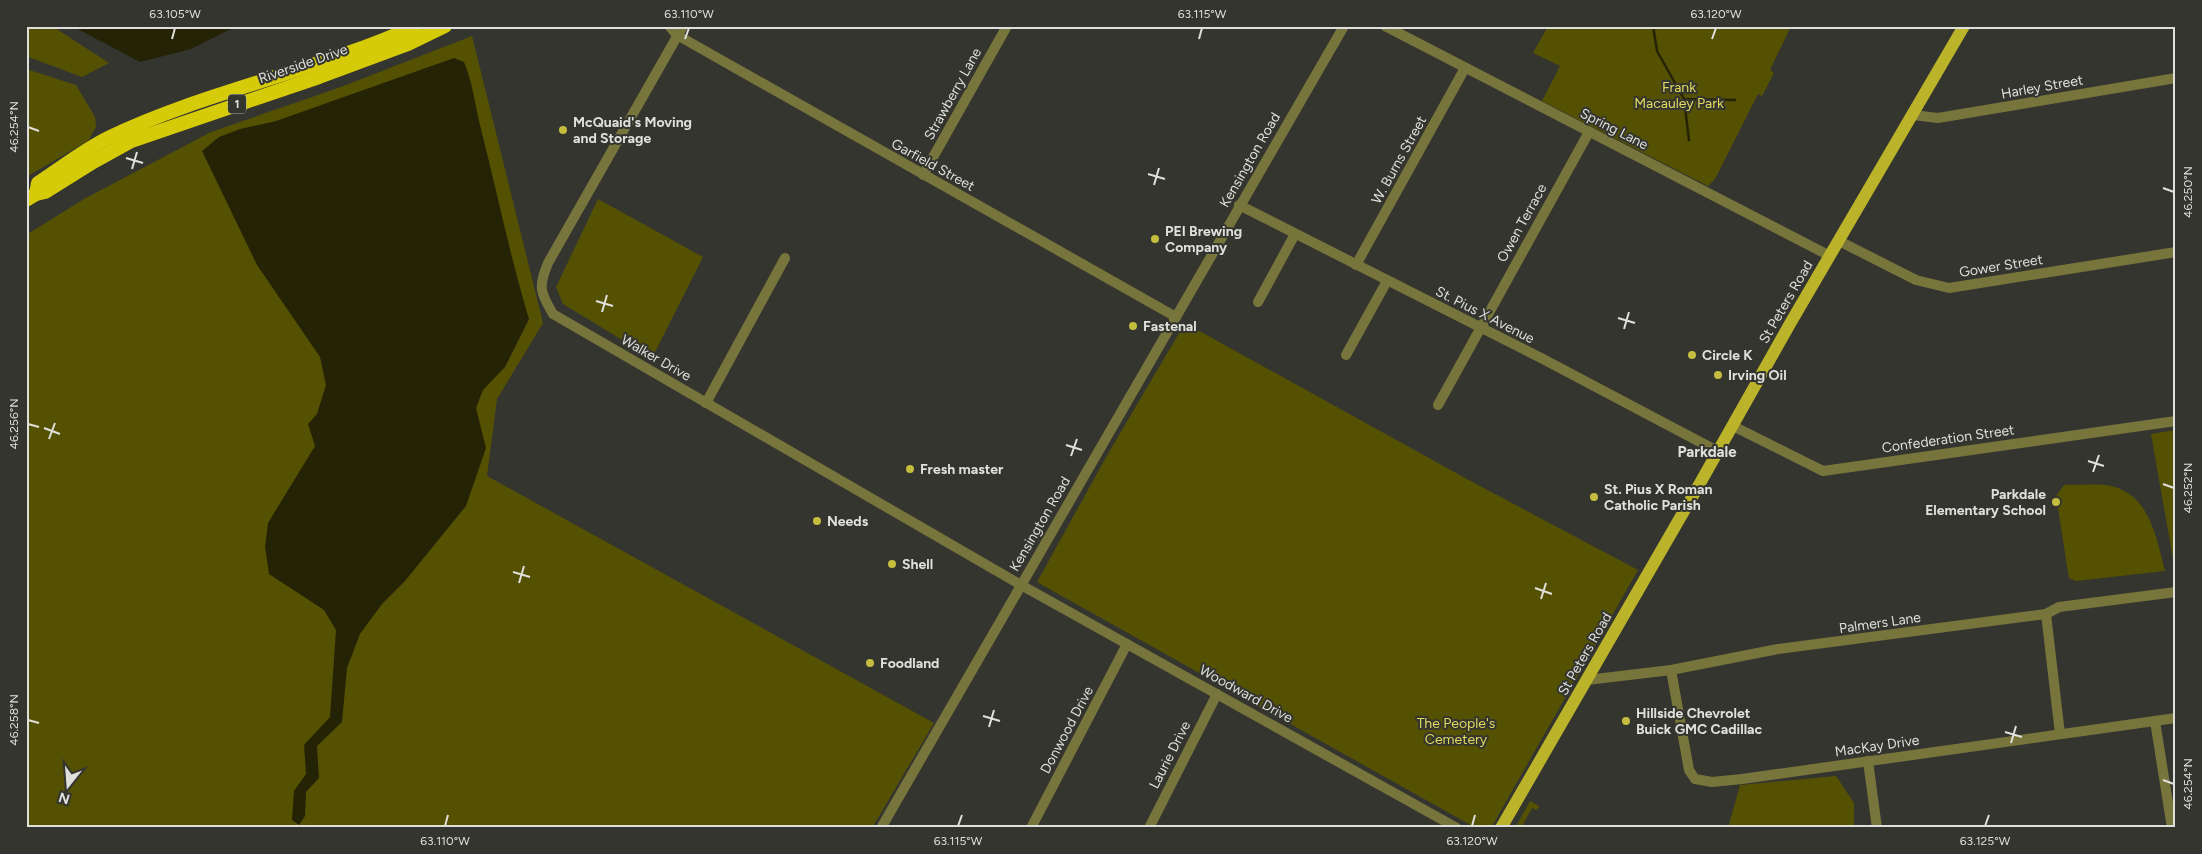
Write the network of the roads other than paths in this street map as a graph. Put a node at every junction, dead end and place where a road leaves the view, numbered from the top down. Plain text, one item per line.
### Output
1 (416, 26) edge
2 (445, 26) edge
3 (669, 26) edge
4 (1007, 26) edge
5 (1344, 26) edge
6 (1385, 26) edge
7 (1964, 26) edge
8 (680, 31) edge
9 (1465, 68) junction
10 (2176, 78) edge
11 (1913, 115) junction
12 (1589, 132) junction
13 (923, 175) junction
14 (31, 197) edge
15 (1239, 205) junction
16 (1295, 234) junction
17 (1839, 241) junction
18 (2176, 252) edge
19 (1830, 256) junction
20 (784, 258) dead end
21 (1356, 265) junction
22 (1386, 281) junction
23 (1258, 302) dead end
24 (1176, 317) junction
25 (1479, 328) junction
26 (1346, 355) dead end
27 (706, 403) junction
28 (1438, 405) dead end
29 (2176, 421) edge
30 (1733, 426) junction
31 (1719, 452) junction
32 (1021, 585) junction
33 (2176, 592) edge
34 (2046, 614) junction
35 (1127, 644) junction
36 (1671, 670) junction
37 (1587, 680) junction
38 (1217, 694) junction
39 (2176, 718) edge
40 (2155, 721) junction
41 (2060, 734) junction
42 (1868, 761) junction
43 (881, 828) edge
44 (1031, 828) edge
45 (1149, 828) edge
46 (1457, 828) edge
47 (1501, 828) edge
48 (1878, 828) edge
49 (2172, 828) edge

1 - 14 highway, Riverside Drive / 1
2 - 14 highway, Riverside Drive / 1
3 - 8 street, Garfield Street
4 - 13 street, Strawberry Lane
5 - 15 street, Kensington Road
6 - 9 street, Spring Lane
7 - 11 main road, St Peters Road
8 - 13 street, Garfield Street
8 - 27 street, Walker Drive
9 - 12 street, Spring Lane
9 - 21 street, W. Burns Street
10 - 11 street, Harley Street
11 - 17 main road, St Peters Road
12 - 19 street, Spring Lane
12 - 25 street, Owen Terrace
13 - 24 street, Garfield Street
15 - 16 street, St. Pius X Avenue
15 - 24 street, Kensington Road
16 - 21 street, St. Pius X Avenue
16 - 23 street
17 - 18 street, Gower Street
17 - 19 main road, St Peters Road
19 - 30 main road, St Peters Road
20 - 27 street
21 - 22 street, St. Pius X Avenue
22 - 25 street, St. Pius X Avenue
22 - 26 street
24 - 32 street, Kensington Road
25 - 28 street, Owen Terrace
25 - 31 street, St. Pius X Avenue
27 - 32 street, Walker Drive
29 - 30 street, Confederation Street
30 - 31 main road, St Peters Road
31 - 37 main road, St Peters Road
32 - 35 street, Woodward Drive
32 - 43 street, Kensington Road
33 - 34 street, Palmers Lane
34 - 36 street, Palmers Lane
34 - 41 street
35 - 38 street, Woodward Drive
35 - 44 street, Donwood Drive
36 - 37 street, Palmers Lane
36 - 42 street, MacKay Drive
37 - 47 main road, St Peters Road
38 - 45 street, Laurie Drive
38 - 46 street, Woodward Drive
39 - 40 street, MacKay Drive
40 - 41 street, MacKay Drive
40 - 49 street
41 - 42 street, MacKay Drive
42 - 48 street

